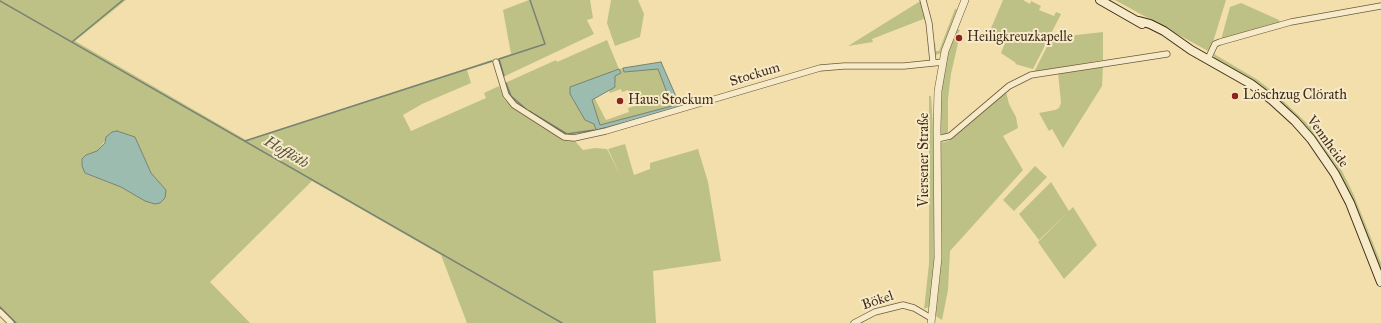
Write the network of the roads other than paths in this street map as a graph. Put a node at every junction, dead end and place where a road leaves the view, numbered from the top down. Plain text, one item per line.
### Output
1 (923, 0) edge
2 (965, 0) edge
3 (1100, 0) edge
4 (1381, 6) edge
5 (1167, 54) dead end
6 (1208, 59) junction
7 (496, 62) dead end
8 (933, 62) junction
9 (943, 62) junction
10 (937, 138) junction
11 (1381, 282) edge
12 (0, 312) edge
13 (931, 320) edge
14 (11, 323) edge
15 (854, 323) edge

1 - 8 street
2 - 9 street, Viersener Straße
3 - 6 main road, Vennheide
4 - 6 street
5 - 10 street
6 - 11 main road, Vennheide
7 - 8 street, Stockum
8 - 9 street, Stockum
9 - 10 street, Viersener Straße
10 - 13 street, Viersener Straße
12 - 14 street
13 - 15 street, Bökel

